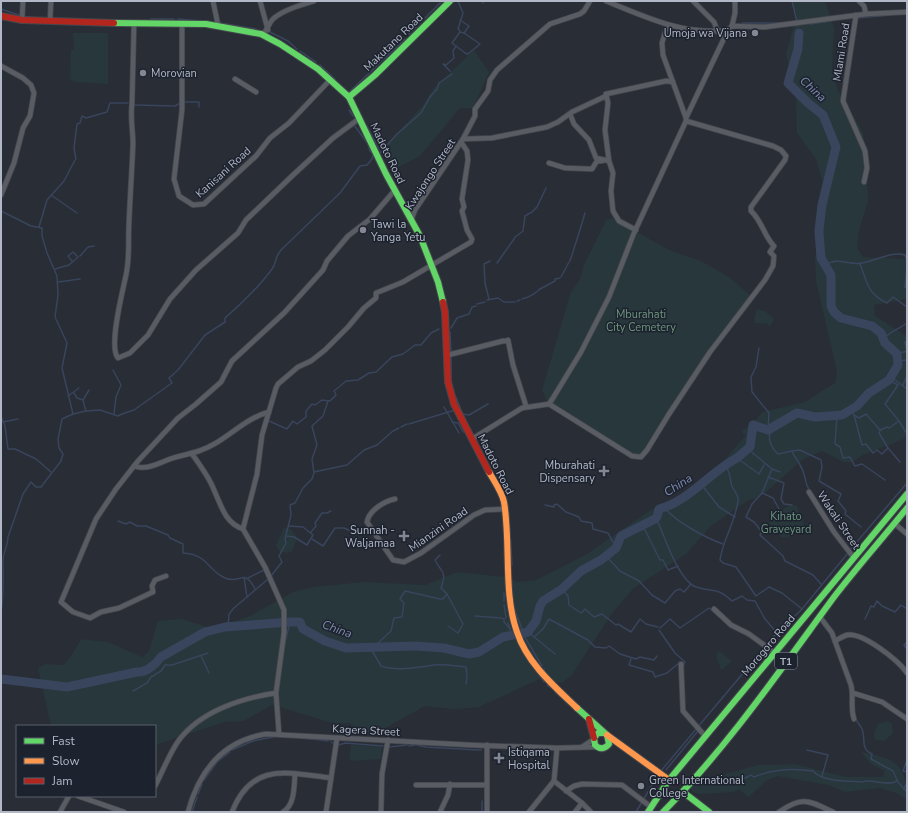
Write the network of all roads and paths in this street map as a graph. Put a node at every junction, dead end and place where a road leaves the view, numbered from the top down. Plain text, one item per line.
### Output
1 (23, 1) edge
2 (51, 1) edge
3 (213, 1) edge
4 (260, 1) edge
5 (314, 1) edge
6 (450, 1) edge
7 (590, 1) edge
8 (606, 1) edge
9 (693, 1) edge
10 (735, 1) edge
11 (859, 1) edge
12 (907, 12) edge
13 (866, 14) junction
14 (856, 15) junction
15 (1, 16) edge
16 (22, 20) junction
17 (50, 21) junction
18 (134, 24) junction
19 (182, 24) junction
20 (218, 25) junction
21 (667, 26) junction
22 (730, 28) junction
23 (268, 30) junction
24 (718, 32) junction
25 (262, 35) junction
26 (1, 66) edge
27 (235, 79) dead end
28 (330, 80) junction
29 (674, 82) junction
30 (256, 92) dead end
31 (606, 94) junction
32 (349, 97) junction
33 (570, 114) junction
34 (360, 118) junction
35 (686, 119) junction
36 (462, 140) junction
37 (606, 161) junction
38 (549, 163) dead end
39 (864, 182) dead end
40 (395, 190) junction
41 (1, 196) edge
42 (412, 218) junction
43 (636, 230) junction
44 (430, 265) junction
45 (448, 355) junction
46 (549, 404) junction
47 (526, 406) junction
48 (269, 412) junction
49 (472, 439) junction
50 (192, 454) junction
51 (134, 466) junction
52 (809, 492) dead end
53 (907, 494) edge
54 (395, 500) dead end
55 (907, 508) edge
56 (506, 509) junction
57 (895, 524) junction
58 (243, 529) junction
59 (907, 534) edge
60 (854, 558) junction
61 (166, 576) dead end
62 (714, 609) dead end
63 (820, 617) junction
64 (835, 641) junction
65 (775, 653) junction
66 (681, 664) dead end
67 (907, 673) edge
68 (276, 692) junction
69 (853, 693) junction
70 (854, 718) dead end
71 (588, 719) junction
72 (907, 720) edge
73 (279, 734) junction
74 (606, 734) junction
75 (705, 736) junction
76 (337, 738) junction
77 (594, 739) junction
78 (388, 740) junction
79 (487, 745) junction
80 (582, 747) junction
81 (597, 747) junction
82 (606, 747) junction
83 (622, 747) junction
84 (557, 748) junction
85 (295, 774) junction
86 (332, 778) junction
87 (669, 780) junction
88 (554, 781) junction
89 (156, 784) edge
90 (450, 784) junction
91 (416, 785) dead end
92 (486, 785) junction
93 (566, 791) junction
94 (683, 792) junction
95 (68, 797) edge
96 (81, 797) edge
97 (582, 803) junction
98 (649, 810) edge
99 (827, 811) edge
100 (60, 812) edge
101 (124, 812) edge
102 (188, 812) edge
103 (233, 812) edge
104 (283, 812) edge
105 (326, 812) edge
106 (381, 812) edge
107 (440, 812) edge
108 (487, 812) edge
109 (529, 812) edge
110 (574, 812) edge
111 (591, 812) edge
112 (663, 812) edge
113 (709, 812) edge
114 (779, 812) edge
115 (833, 812) edge

1 - 16 street
2 - 17 street
3 - 20 street
4 - 23 street
5 - 23 street
6 - 32 main road, Makutano Road
7 - 36 street, Kwajongo Street
8 - 21 street
9 - 24 street
10 - 22 street
11 - 13 street
12 - 13 street
13 - 14 street
14 - 22 street
14 - 39 street, Mlami Road
15 - 16 main road, Madoto Road
16 - 17 main road, Madoto Road
17 - 18 main road, Madoto Road
18 - 19 main road, Madoto Road
18 - 34 street
19 - 20 main road, Madoto Road
19 - 28 street, Kanisani Road
20 - 25 main road, Madoto Road
21 - 24 street
21 - 29 street
22 - 24 street
22 - 35 street
23 - 25 street
25 - 28 main road, Madoto Road
26 - 41 street
27 - 30 street
28 - 32 main road, Madoto Road
29 - 31 street, Kwajongo Street
29 - 35 street
31 - 33 street, Kwajongo Street
31 - 37 street
32 - 34 main road, Madoto Road
33 - 36 street, Kwajongo Street
33 - 37 street
34 - 40 main road, Madoto Road
35 - 43 street
35 - 46 street
36 - 42 street, Kwajongo Street
36 - 44 street
37 - 38 street
37 - 43 street
40 - 42 main road, Madoto Road
40 - 51 street
42 - 44 main road, Madoto Road
43 - 46 street
44 - 45 main road, Madoto Road
44 - 48 street
45 - 47 street
45 - 49 main road, Madoto Road
46 - 47 street
47 - 49 street
48 - 50 street
48 - 58 street
49 - 56 main road, Madoto Road
50 - 51 street
50 - 58 street
51 - 61 street
52 - 60 street, Wakali Street
53 - 60 main road, Morogoro Road / T1
54 - 56 street, Mianzini Road
55 - 57 main road, Morogoro Road / T1
56 - 71 main road, Madoto Road
57 - 59 street
57 - 63 main road, Morogoro Road / T1
58 - 68 street
60 - 65 main road, Morogoro Road / T1
62 - 65 street
63 - 64 street
63 - 94 main road, Morogoro Road / T1
64 - 67 street
64 - 69 street
65 - 75 main road, Morogoro Road / T1
66 - 75 street
68 - 73 street
68 - 89 street
69 - 70 street
69 - 72 street
71 - 74 main road
71 - 77 main road
73 - 76 street, Kagera Street
73 - 102 street, Kagera Street
74 - 77 main road
74 - 82 main road
74 - 83 main road
75 - 87 main road, Morogoro Road / T1
76 - 78 street, Kagera Street
76 - 86 street
77 - 80 street
77 - 81 main road
78 - 79 street, Kagera Street
78 - 106 street
79 - 84 street, Kagera Street
79 - 92 street
80 - 81 street, Kagera Street
80 - 84 street, Kagera Street
81 - 82 main road
82 - 83 main road
83 - 87 main road
84 - 88 street
85 - 86 street
85 - 103 street
85 - 104 street
86 - 105 street
87 - 98 main road, Morogoro Road / T1
88 - 93 street
88 - 109 street
90 - 91 street
90 - 92 street
90 - 107 street
92 - 108 street
93 - 97 street
93 - 98 street
94 - 112 main road, Morogoro Road / T1
94 - 113 main road
95 - 100 street
96 - 101 street
97 - 110 street
97 - 111 street
99 - 114 street
99 - 115 street

